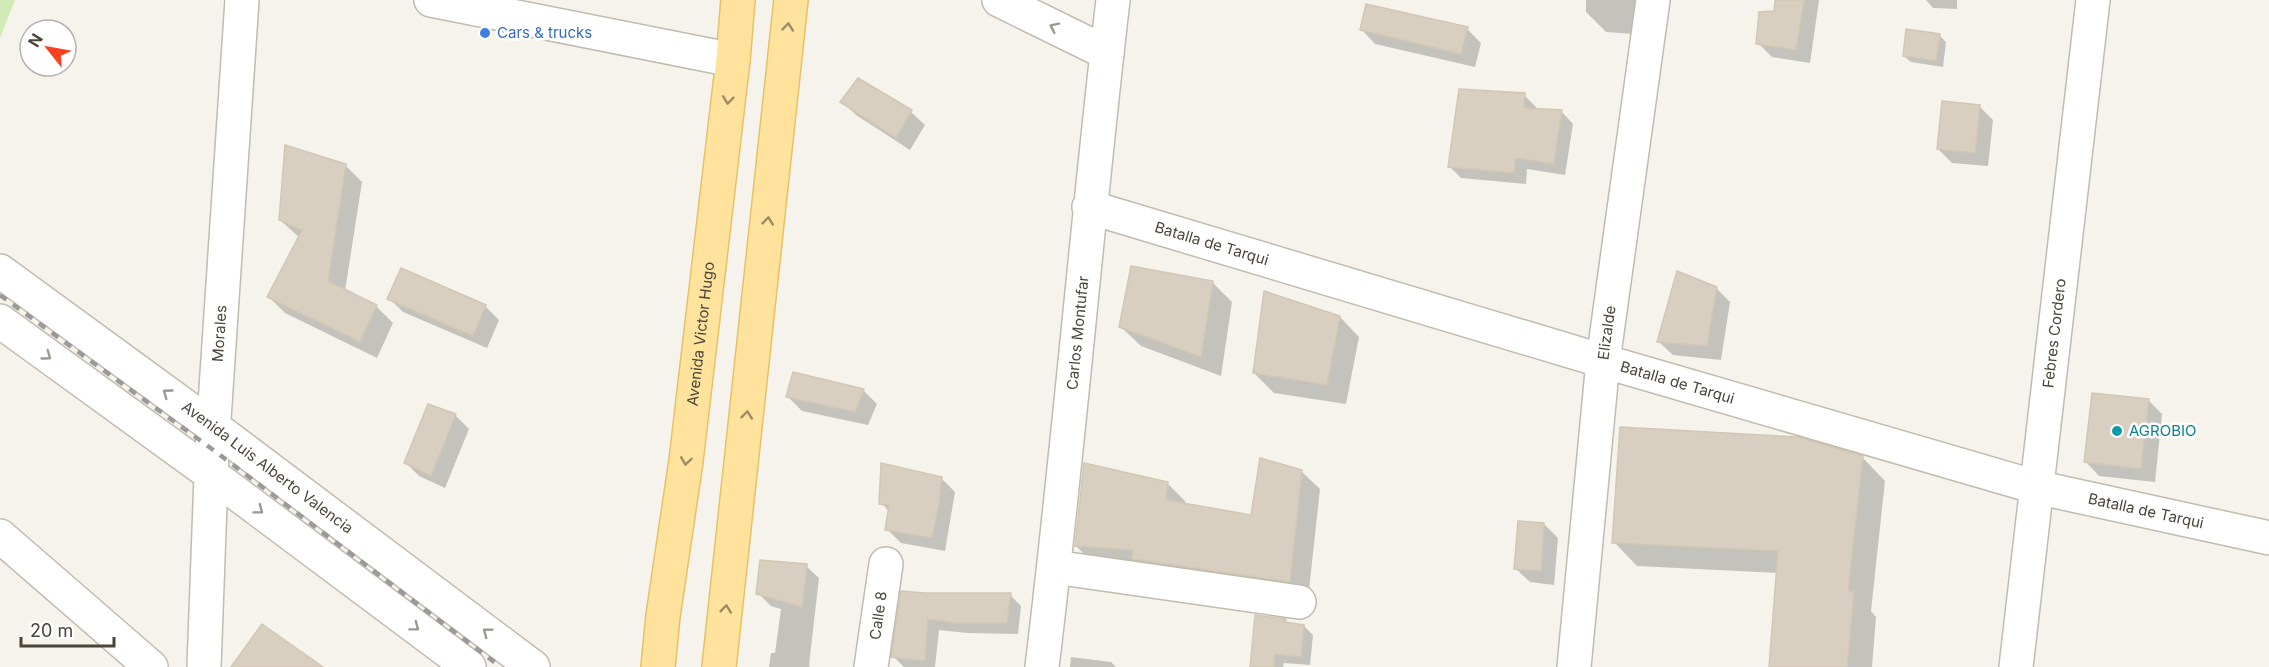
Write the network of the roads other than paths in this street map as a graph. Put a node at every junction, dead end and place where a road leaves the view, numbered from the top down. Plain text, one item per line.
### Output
1 (242, 0) edge
2 (431, 0) edge
3 (738, 0) edge
4 (791, 0) edge
5 (999, 0) edge
6 (1113, 0) edge
7 (1653, 0) edge
8 (2093, 0) edge
9 (1107, 53) junction
10 (733, 60) junction
11 (1089, 207) junction
12 (0, 271) edge
13 (0, 321) edge
14 (1603, 361) junction
15 (215, 428) junction
16 (212, 475) junction
17 (2036, 487) junction
18 (0, 536) edge
19 (2269, 538) edge
20 (886, 564) dead end
21 (1054, 567) junction
22 (1299, 602) dead end
23 (150, 667) edge
24 (204, 667) edge
25 (469, 667) edge
26 (534, 667) edge
27 (658, 667) edge
28 (719, 667) edge
29 (871, 667) edge
30 (1042, 667) edge
31 (1574, 667) edge
32 (2016, 667) edge

1 - 15 street, Morales
2 - 10 street
3 - 10 main road, Avenida Victor Hugo
28 -> 4 main road
9 -> 5 street
6 - 9 street, Carlos Montufar
7 - 14 street, Elizalde
8 - 17 street, Febres Cordero
9 - 11 street, Carlos Montufar
10 -> 27 main road, Avenida Victor Hugo
11 - 14 street, Batalla de Tarqui
11 - 21 street, Carlos Montufar
15 -> 12 street, Avenida Luis Alberto Valencia
13 -> 16 street
14 - 17 street, Batalla de Tarqui
14 - 31 street, Elizalde
15 - 16 street, Morales
26 -> 15 street, Avenida Luis Alberto Valencia
16 - 24 street, Morales
16 -> 25 street
17 - 19 street, Batalla de Tarqui
17 - 32 street, Febres Cordero
18 - 23 street
20 - 29 street, Calle 8
21 - 22 street
21 - 30 street, Carlos Montufar

